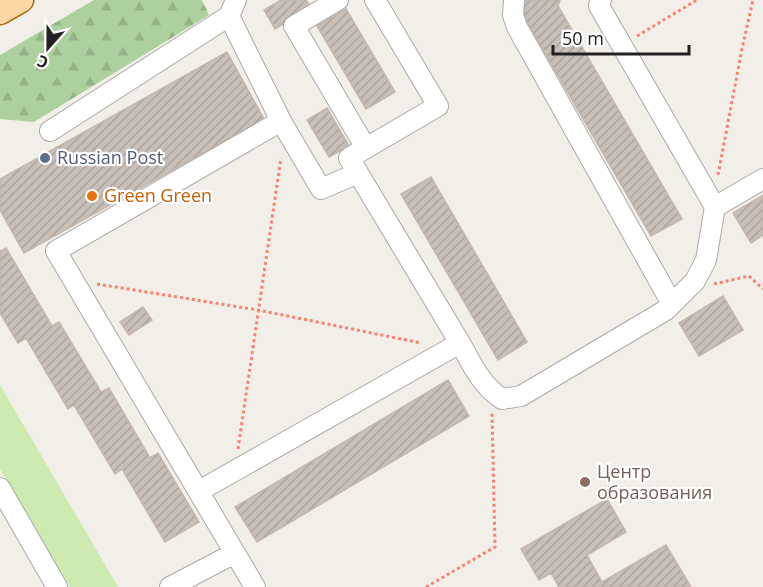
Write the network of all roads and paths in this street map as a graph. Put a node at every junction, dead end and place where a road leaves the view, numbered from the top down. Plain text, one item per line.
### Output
1 (21, 0) edge
2 (338, 0) edge
3 (375, 0) edge
4 (514, 0) edge
5 (601, 0) edge
6 (697, 0) edge
7 (753, 0) edge
8 (232, 8) edge
9 (0, 12) edge
10 (622, 45) junction
11 (283, 125) junction
12 (50, 131) dead end
13 (366, 148) junction
14 (358, 172) junction
15 (763, 179) edge
16 (711, 201) junction
17 (74, 280) junction
18 (763, 289) edge
19 (679, 297) junction
20 (258, 310) junction
21 (454, 346) junction
22 (502, 399) junction
23 (234, 471) junction
24 (0, 488) edge
25 (199, 491) junction
26 (235, 553) junction
27 (57, 587) edge
28 (170, 587) edge
29 (255, 587) edge
30 (426, 587) edge

1 - 9 main road
2 - 13 street
3 - 13 street
4 - 19 street
5 - 10 street
6 - 10 path
7 - 16 path
8 - 11 street
8 - 12 street
10 - 16 street
11 - 14 street
11 - 17 street
11 - 20 path
13 - 14 street
14 - 21 street
15 - 16 street
16 - 19 street
17 - 20 path
17 - 25 street
18 - 19 path
19 - 22 street
20 - 21 path
20 - 23 path
21 - 22 street
21 - 23 street
22 - 30 path
23 - 25 street
24 - 27 street
25 - 26 street
26 - 28 street
26 - 29 street

